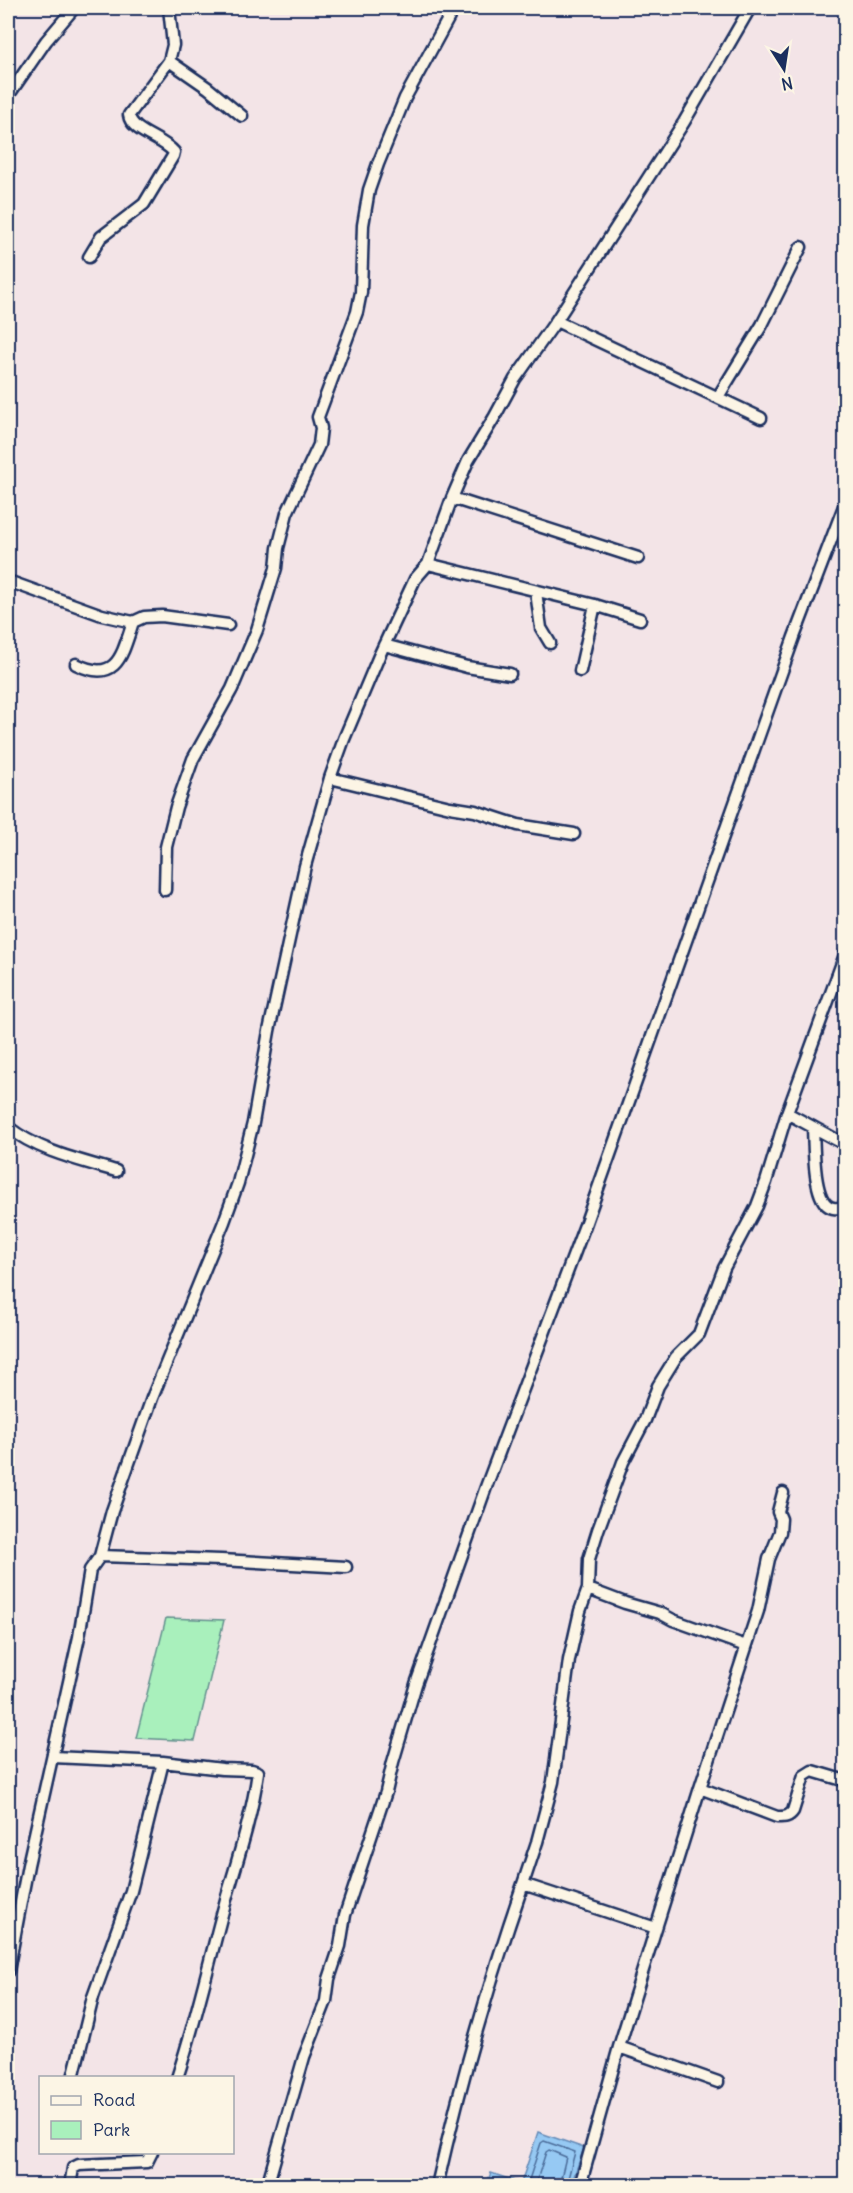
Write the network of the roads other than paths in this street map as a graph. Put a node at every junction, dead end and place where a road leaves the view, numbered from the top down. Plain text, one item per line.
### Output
1 (74, 8) edge
2 (169, 8) edge
3 (454, 8) edge
4 (750, 8) edge
5 (169, 61) junction
6 (8, 96) edge
7 (242, 116) dead end
8 (801, 247) dead end
9 (89, 257) dead end
10 (556, 321) junction
11 (718, 397) junction
12 (761, 418) dead end
13 (452, 498) junction
14 (846, 501) edge
15 (638, 558) dead end
16 (428, 564) junction
17 (8, 581) edge
18 (536, 592) junction
19 (595, 605) junction
20 (640, 619) dead end
21 (133, 622) junction
22 (228, 625) dead end
23 (550, 643) dead end
24 (384, 645) junction
25 (76, 664) dead end
26 (580, 671) dead end
27 (510, 674) dead end
28 (330, 778) junction
29 (574, 834) dead end
30 (165, 890) dead end
31 (846, 952) edge
32 (786, 1113) junction
33 (8, 1127) edge
34 (813, 1127) junction
35 (846, 1145) edge
36 (116, 1171) dead end
37 (846, 1207) edge
38 (783, 1493) dead end
39 (100, 1556) junction
40 (346, 1567) dead end
41 (588, 1589) junction
42 (746, 1646) junction
43 (53, 1757) junction
44 (163, 1762) junction
45 (846, 1782) edge
46 (700, 1788) junction
47 (522, 1884) junction
48 (656, 1928) junction
49 (8, 1971) edge
50 (619, 2048) junction
51 (73, 2076) edge
52 (178, 2076) edge
53 (718, 2082) dead end
54 (151, 2154) edge
55 (70, 2186) edge
56 (267, 2186) edge
57 (437, 2186) edge
58 (580, 2186) edge

1 - 6 street
2 - 5 street
3 - 30 street
4 - 10 street
5 - 7 street
5 - 9 street
8 - 11 street
10 - 11 street
10 - 13 street
11 - 12 street
13 - 15 street
13 - 16 street
14 - 56 street
16 - 18 street
16 - 24 street
17 - 21 street
18 - 19 street
18 - 23 street
19 - 20 street
19 - 26 street
21 - 22 street
21 - 25 street
24 - 27 street
24 - 28 street
28 - 29 street
28 - 39 street
31 - 32 street
32 - 34 street
32 - 41 street
33 - 36 street
34 - 35 street
34 - 37 street
38 - 42 street
39 - 40 street
39 - 43 street
41 - 42 street
41 - 47 street
42 - 46 street
43 - 44 street
43 - 49 street
44 - 51 street
44 - 52 street
45 - 46 street
46 - 48 street
47 - 48 street
47 - 57 street
48 - 50 street
50 - 53 street
50 - 58 street
54 - 55 street

